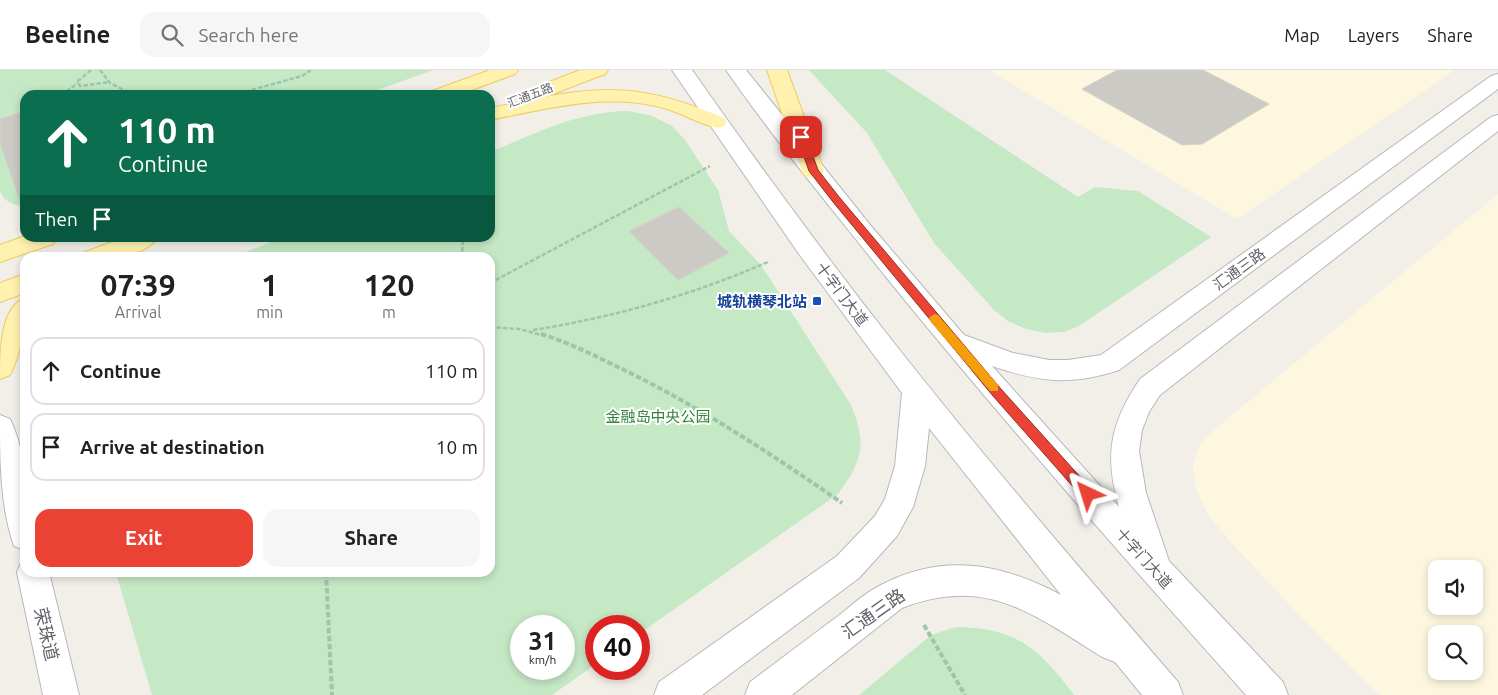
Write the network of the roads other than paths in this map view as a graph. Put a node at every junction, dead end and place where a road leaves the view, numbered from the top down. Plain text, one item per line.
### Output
1 (508, 70) edge
2 (598, 70) edge
3 (682, 70) edge
4 (736, 70) edge
5 (777, 70) edge
6 (1498, 80) edge
7 (453, 90) edge
8 (495, 110) edge
9 (495, 111) edge
10 (1498, 121) edge
11 (717, 122) junction
12 (813, 171) junction
13 (20, 231) edge
14 (0, 233) edge
15 (34, 242) edge
16 (135, 242) edge
17 (108, 252) edge
18 (0, 254) edge
19 (20, 285) edge
20 (0, 293) edge
21 (20, 314) edge
22 (954, 342) junction
23 (0, 368) edge
24 (916, 390) junction
25 (0, 427) edge
26 (20, 514) edge
27 (1155, 569) junction
28 (34, 577) edge
29 (1132, 656) junction
30 (62, 695) edge
31 (672, 695) edge
32 (763, 695) edge
33 (1165, 695) edge
34 (1270, 695) edge

1 - 7 main road
2 - 8 main road, 汇通五路
3 - 11 street, 十字门大道
4 - 12 street, 十字门大道
5 - 12 main road
6 - 22 street, 汇通三路
9 - 11 main road
10 - 27 street
11 - 24 street, 十字门大道
12 - 22 street, 十字门大道
13 - 14 main road
15 - 18 main road
16 - 17 main road
19 - 20 main road
21 - 23 main road
22 - 27 street, 十字门大道
24 - 29 street, 十字门大道
24 - 31 street
25 - 26 street
27 - 34 street, 十字门大道
28 - 30 street, 荣珠道
29 - 32 street, 汇通三路
29 - 33 street, 十字门大道

